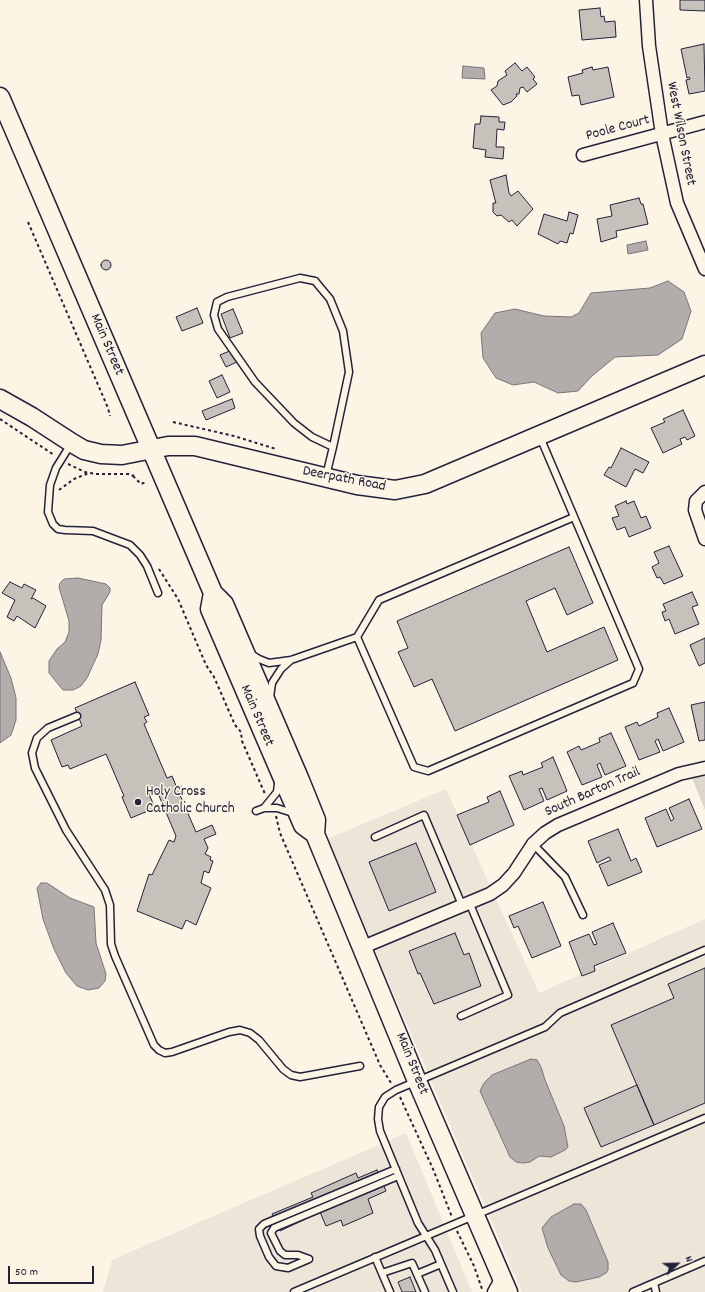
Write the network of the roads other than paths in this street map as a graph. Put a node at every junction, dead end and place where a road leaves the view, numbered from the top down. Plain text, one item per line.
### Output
1 (646, 0) edge
2 (0, 97) edge
3 (705, 122) edge
4 (662, 134) junction
5 (583, 155) dead end
6 (705, 269) edge
7 (705, 365) edge
8 (0, 399) edge
9 (539, 436) junction
10 (72, 443) junction
11 (333, 447) junction
12 (152, 450) junction
13 (326, 477) junction
14 (705, 492) edge
15 (574, 517) junction
16 (705, 538) edge
17 (213, 592) junction
18 (158, 593) dead end
19 (357, 637) junction
20 (239, 638) junction
21 (291, 660) junction
22 (77, 716) dead end
23 (272, 716) junction
24 (276, 762) junction
25 (705, 768) edge
26 (264, 808) junction
27 (256, 811) dead end
28 (300, 819) junction
29 (315, 834) junction
30 (375, 837) dead end
31 (533, 844) junction
32 (466, 904) junction
33 (583, 915) dead end
34 (363, 947) junction
35 (705, 950) edge
36 (461, 1016) dead end
37 (360, 1066) dead end
38 (417, 1081) junction
39 (705, 1118) edge
40 (396, 1169) junction
41 (398, 1176) junction
42 (476, 1216) junction
43 (426, 1236) junction
44 (375, 1258) junction
45 (705, 1261) edge
46 (441, 1264) junction
47 (382, 1273) junction
48 (417, 1274) junction
49 (654, 1283) junction
50 (501, 1287) edge
51 (294, 1292) edge
52 (390, 1292) edge
53 (425, 1292) edge
54 (453, 1292) edge
55 (633, 1292) edge
56 (656, 1292) edge

1 - 4 street, West Wilson Street
2 - 12 main road, Main Street
3 - 4 street, Poole Court
4 - 5 street, Poole Court
4 - 6 street, West Wilson Street
7 - 9 main road, Deerpath Road
8 - 10 main road, Deerpath Road
9 - 13 main road, Deerpath Road
9 - 15 lane
10 - 12 main road, Deerpath Road
10 - 18 lane
11 - 11 lane
11 - 13 lane
12 - 13 main road, Deerpath Road
12 - 17 main road, Main Street
14 - 16 street
15 - 19 lane
15 - 19 lane
17 - 20 main road, Main Street
17 - 24 main road, Main Street
19 - 21 lane
20 - 21 lane
20 - 23 main road, Main Street
21 - 23 lane
22 - 37 lane
23 - 29 main road, Main Street
24 - 26 lane
24 - 28 main road, Main Street
25 - 31 street, South Barton Trail
26 - 27 lane
26 - 28 lane
28 - 29 main road, Main Street
29 - 34 main road, Main Street
30 - 32 lane
31 - 32 street, South Barton Trail
31 - 33 lane
32 - 34 street, South Barton Trail
32 - 36 lane
34 - 38 main road, Main Street
35 - 38 lane
38 - 40 lane
38 - 42 main road, Main Street
39 - 42 lane
40 - 41 lane
40 - 41 lane
41 - 43 lane
42 - 43 lane
42 - 50 main road, Main Street
43 - 44 lane
43 - 46 lane
44 - 47 lane
44 - 51 lane
45 - 49 lane
46 - 48 lane
46 - 54 lane
47 - 48 lane
47 - 52 lane
48 - 53 lane
49 - 55 lane
49 - 56 lane

